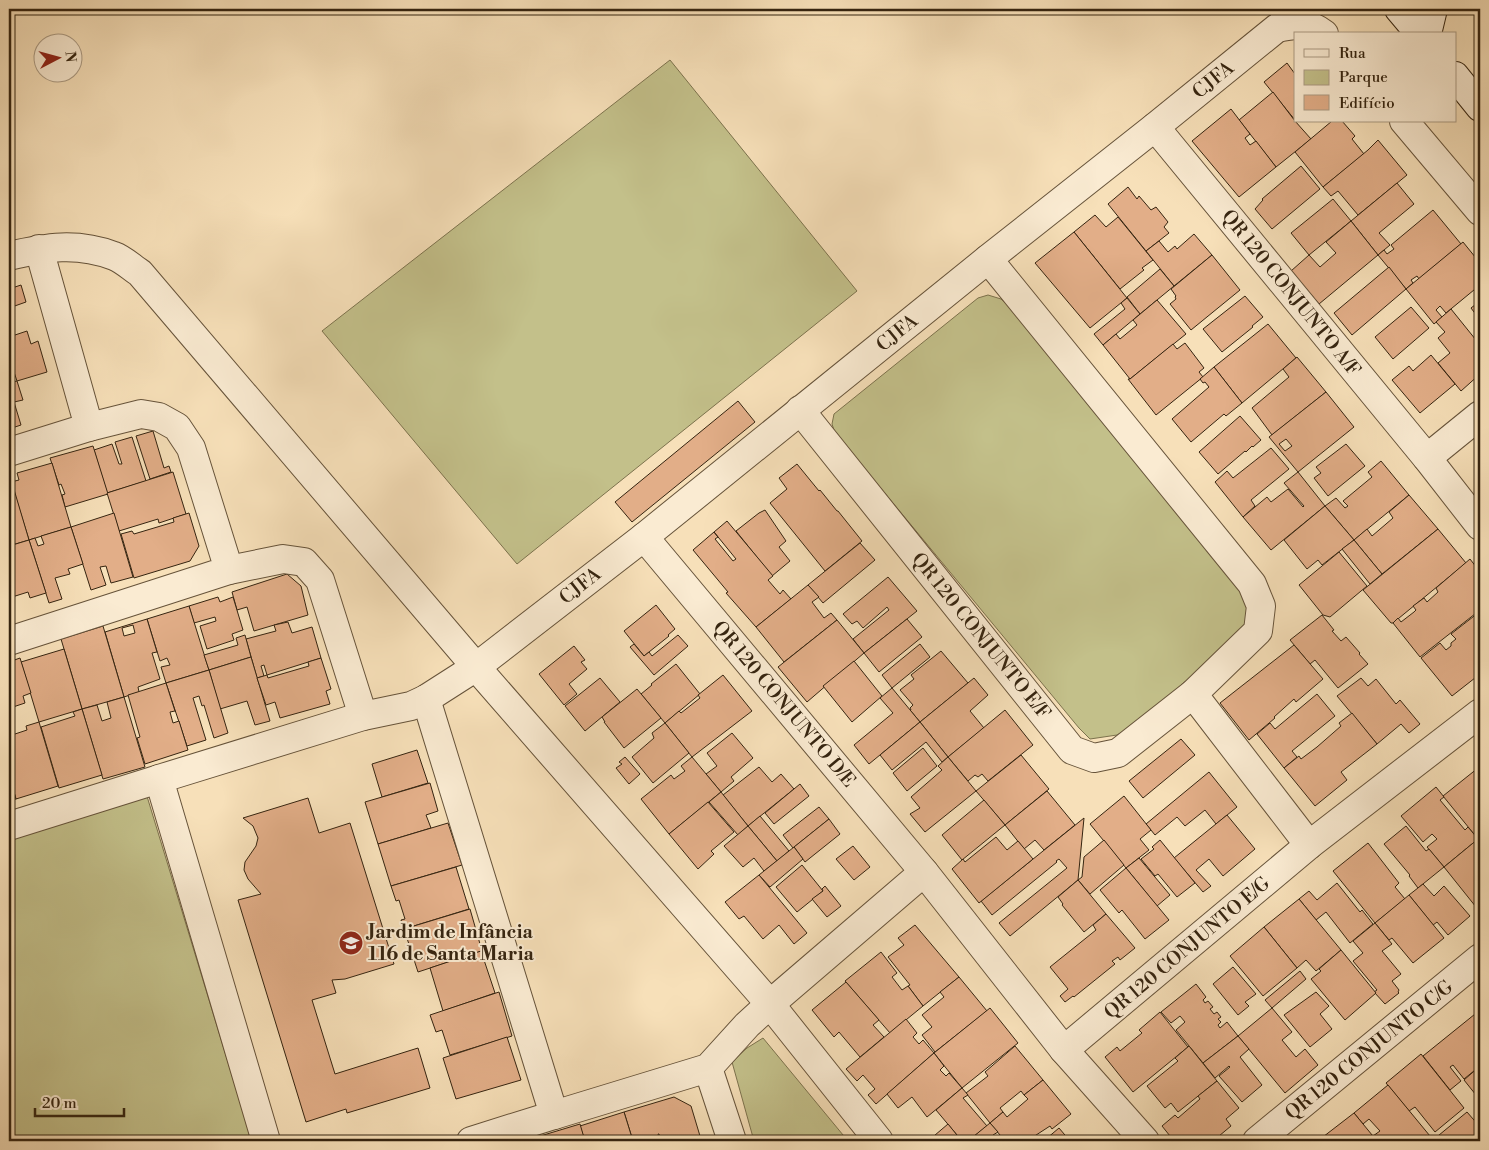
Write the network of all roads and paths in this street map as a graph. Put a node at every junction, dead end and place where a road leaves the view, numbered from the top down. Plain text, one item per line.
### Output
1 (1399, 9) edge
2 (1433, 9) edge
3 (1322, 32) edge
4 (1418, 32) edge
5 (1427, 32) edge
6 (1456, 77) edge
7 (1480, 107) edge
8 (1405, 122) edge
9 (1155, 127) junction
10 (1480, 211) edge
11 (39, 248) junction
12 (9, 256) edge
13 (988, 259) junction
14 (800, 410) junction
15 (1480, 415) edge
16 (88, 427) junction
17 (9, 452) edge
18 (1427, 458) junction
19 (1480, 526) edge
20 (644, 536) junction
21 (229, 570) junction
22 (9, 640) edge
23 (476, 667) junction
24 (1193, 694) junction
25 (426, 699) junction
26 (1480, 713) edge
27 (362, 716) junction
28 (159, 779) junction
29 (9, 826) edge
30 (1309, 845) junction
31 (924, 872) junction
32 (1480, 958) edge
33 (770, 1004) junction
34 (1064, 1050) junction
35 (708, 1068) junction
36 (554, 1115) junction
37 (266, 1141) edge
38 (471, 1141) edge
39 (732, 1141) edge
40 (879, 1141) edge
41 (1146, 1141) edge
42 (1257, 1141) edge

1 - 4 street
2 - 5 street
3 - 9 street, CJFA
6 - 7 street
8 - 10 street
9 - 13 street, CJFA
9 - 18 street, QR 120 CONJUNTO A/F
11 - 12 street
11 - 16 street
11 - 23 street
13 - 14 street, CJFA
13 - 24 street, QR 120 CONJUNTO E/F
14 - 20 street, CJFA
14 - 24 street, QR 120 CONJUNTO E/F
15 - 18 street
16 - 17 street
16 - 21 street
18 - 19 street, QR 120 CONJUNTO A/F
20 - 23 street, CJFA
20 - 31 street, QR 120 CONJUNTO D/E
21 - 22 street
21 - 27 street
23 - 25 street, CJFA
23 - 33 street
24 - 30 street
25 - 27 street, CJFA
25 - 36 street
26 - 30 street, QR 120 CONJUNTO E/G
27 - 28 street, CJFA
28 - 29 street, CJFA
28 - 37 street
30 - 34 street, QR 120 CONJUNTO E/G
31 - 33 street
31 - 34 street, QR 120 CONJUNTO D/E
32 - 42 street, QR 120 CONJUNTO C/G
33 - 35 street
33 - 40 street
34 - 41 street
35 - 36 street
35 - 39 street
36 - 38 street

